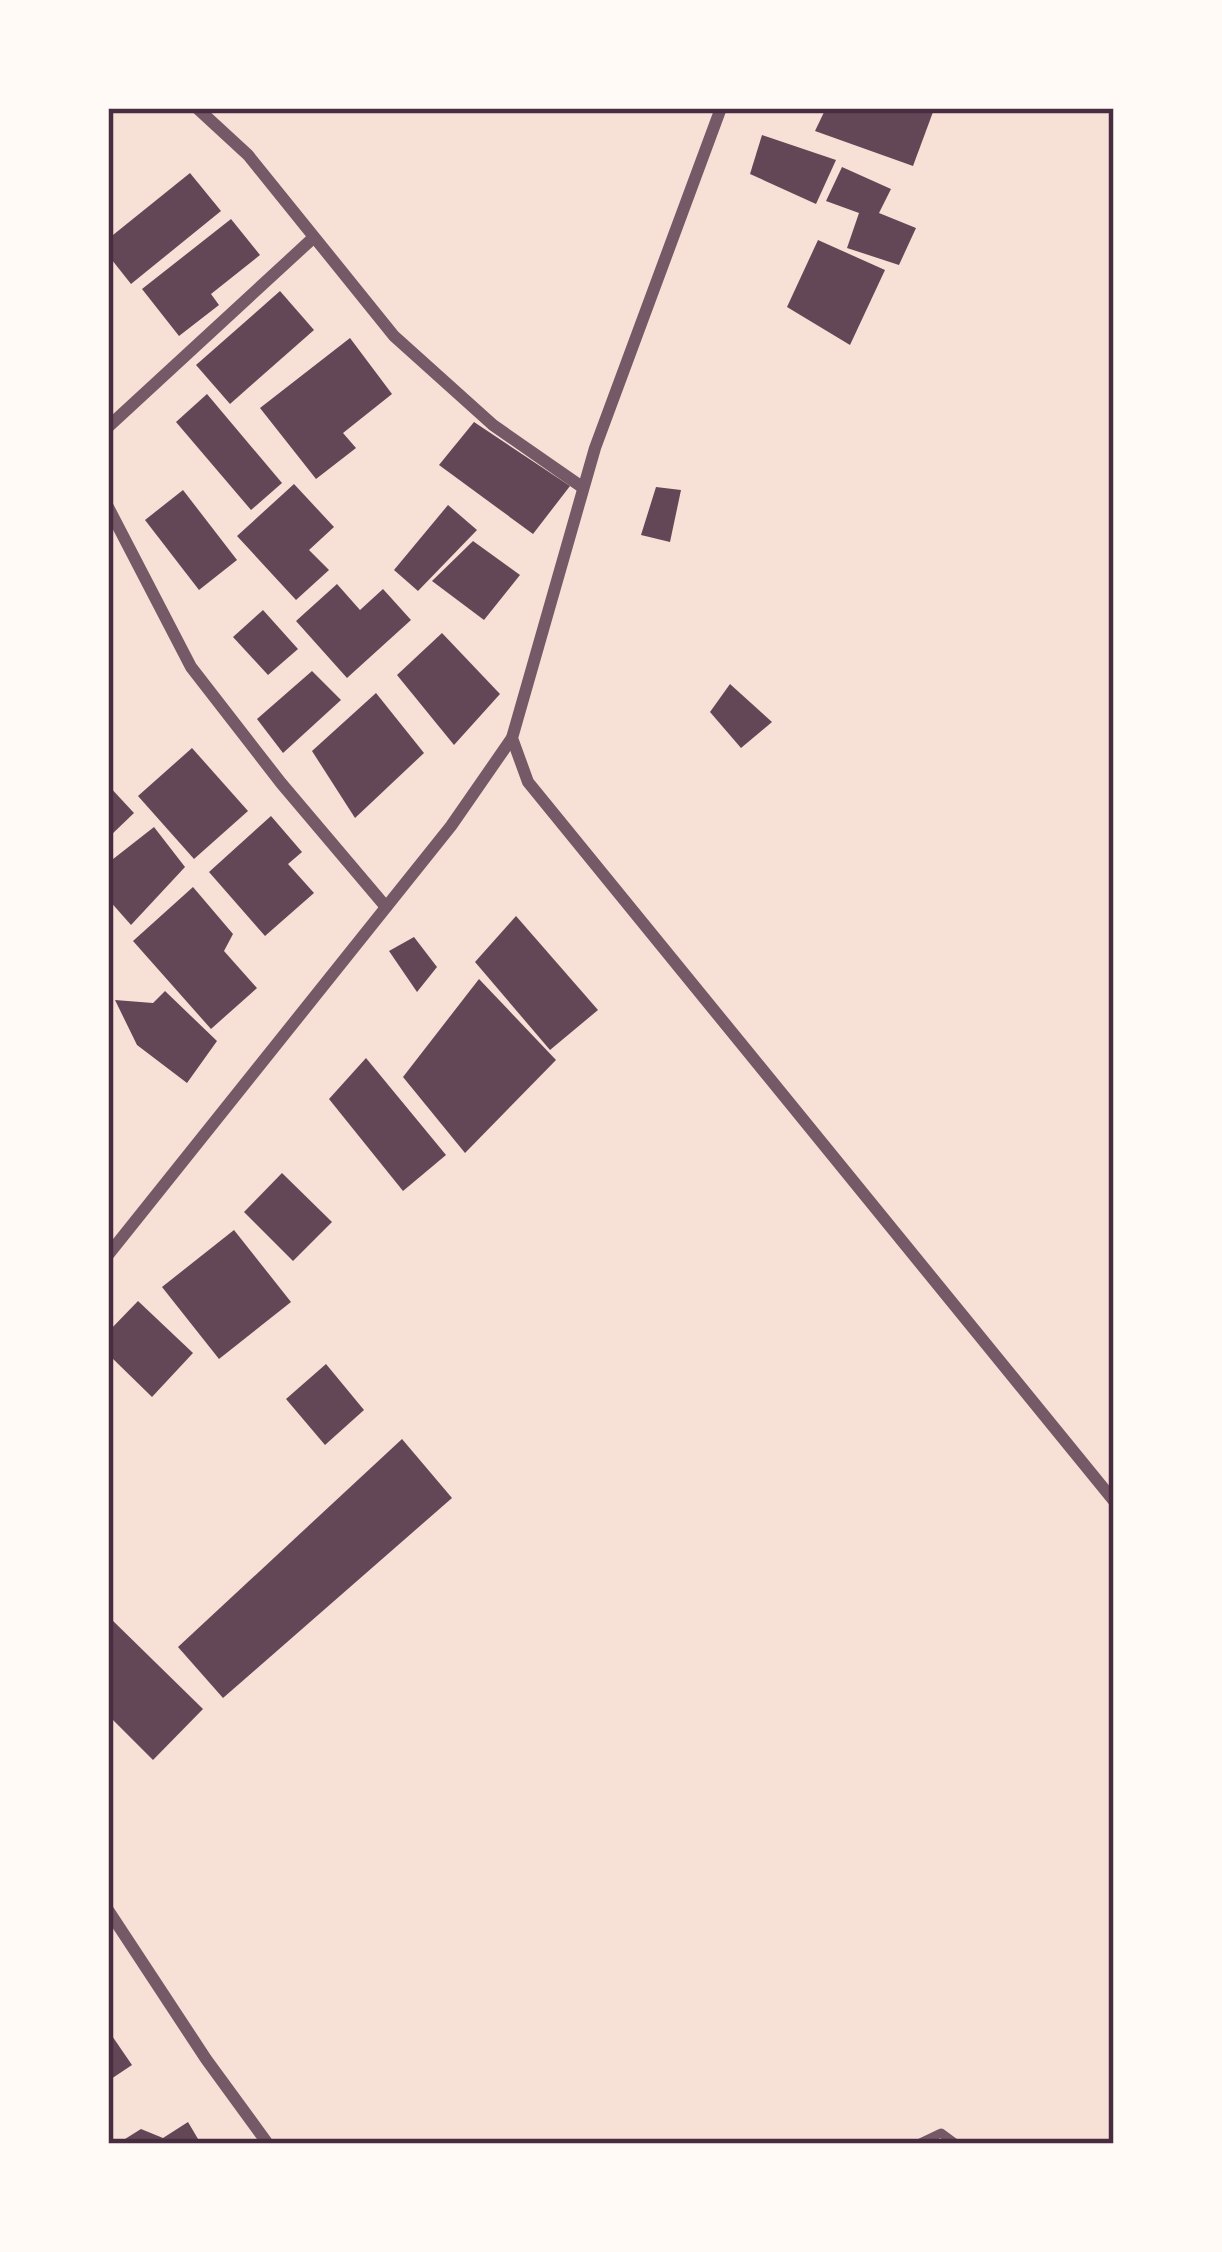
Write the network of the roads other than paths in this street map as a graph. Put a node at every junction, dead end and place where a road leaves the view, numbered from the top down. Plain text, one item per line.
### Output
1 (197, 108) edge
2 (721, 108) edge
3 (312, 239) junction
4 (108, 428) edge
5 (583, 487) junction
6 (108, 508) edge
7 (512, 739) junction
8 (386, 907) junction
9 (108, 1255) edge
10 (1114, 1502) edge
11 (108, 1910) edge
12 (268, 2144) edge
13 (919, 2144) edge
14 (956, 2144) edge

1 - 3 street
2 - 5 street
3 - 4 street
3 - 5 street
5 - 7 street
6 - 8 street
7 - 8 street
7 - 10 street
8 - 9 street
11 - 12 street
13 - 14 lane

